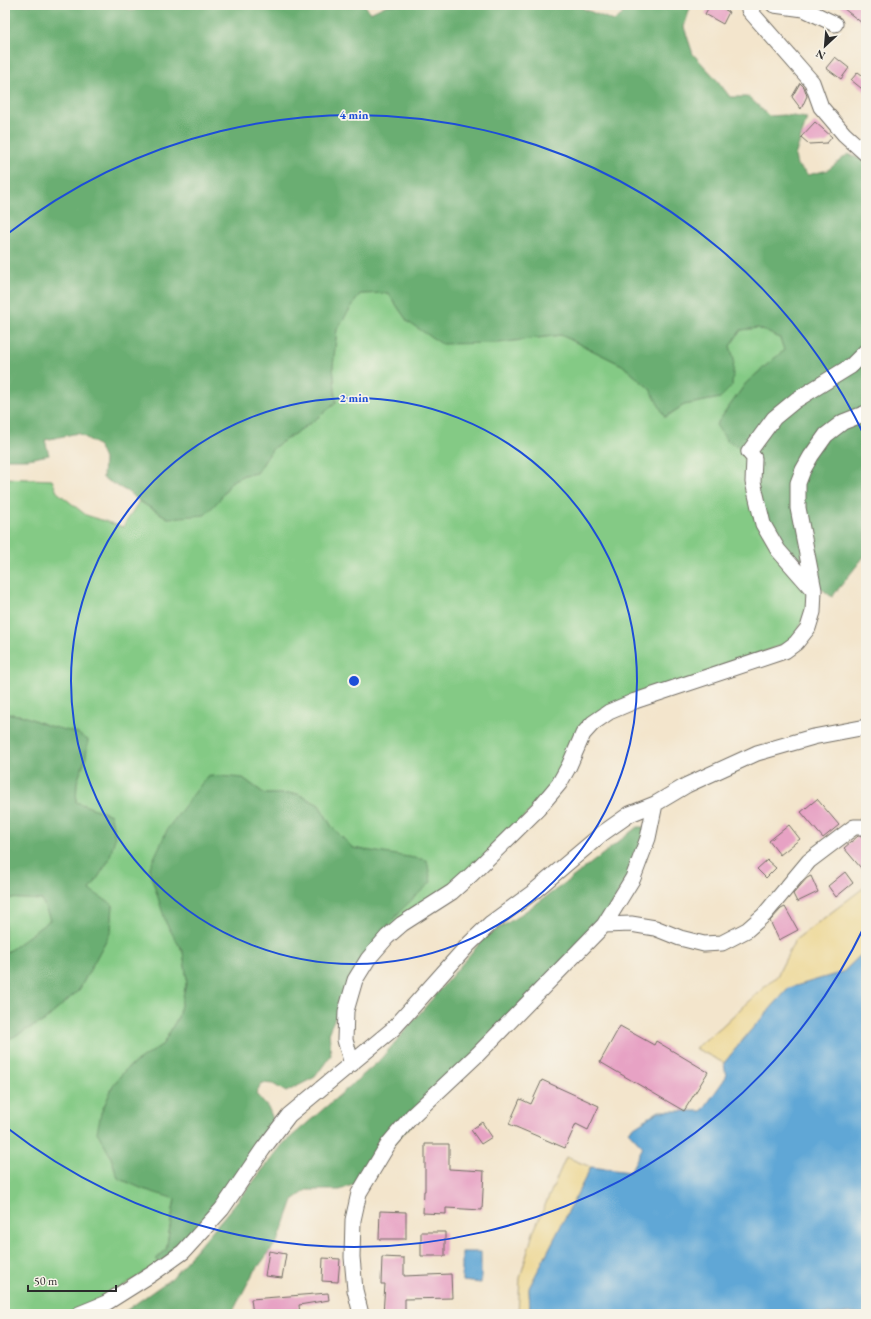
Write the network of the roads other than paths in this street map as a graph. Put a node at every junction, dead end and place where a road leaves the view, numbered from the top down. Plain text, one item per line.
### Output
1 (774, 5) edge
2 (749, 7) edge
3 (835, 24) dead end
4 (866, 154) edge
5 (866, 351) edge
6 (866, 413) edge
7 (814, 590) junction
8 (866, 727) edge
9 (655, 804) junction
10 (866, 828) edge
11 (604, 925) junction
12 (352, 1064) junction
13 (79, 1314) edge
14 (361, 1314) edge

1 - 3 street
2 - 4 street
5 - 7 street
6 - 7 street
7 - 12 street
8 - 9 street
9 - 11 street
9 - 12 street
10 - 11 street
11 - 14 street
12 - 13 street

